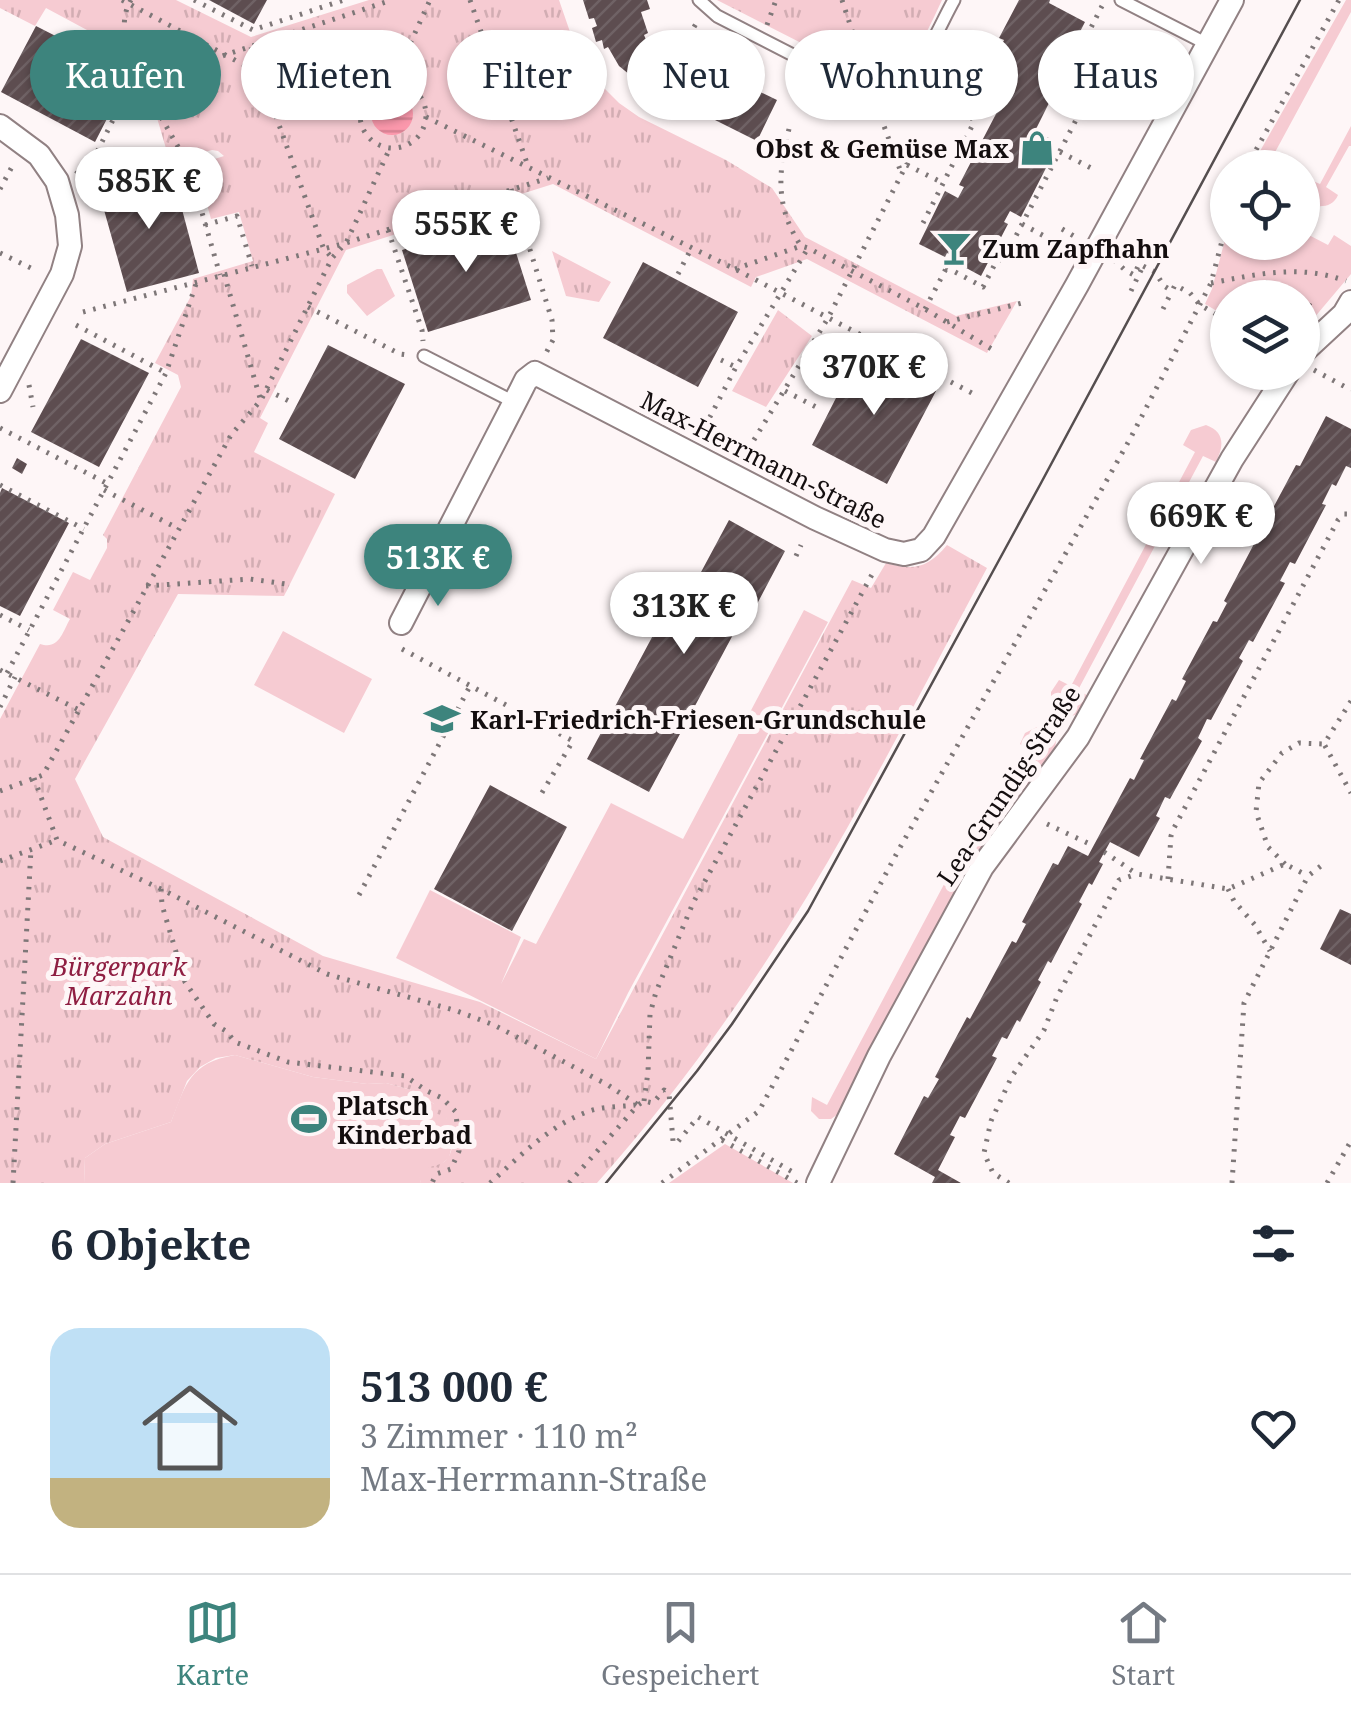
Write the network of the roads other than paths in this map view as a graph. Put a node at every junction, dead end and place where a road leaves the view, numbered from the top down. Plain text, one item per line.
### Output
1 (954, 0) edge
2 (1122, 0) edge
3 (1232, 0) edge
4 (702, 3) edge
5 (1208, 45) junction
6 (0, 126) edge
7 (1349, 311) edge
8 (1320, 341) edge
9 (424, 356) road end
10 (0, 390) edge
11 (1280, 390) edge
12 (514, 402) junction
13 (401, 623) dead end
14 (815, 1183) edge

1 - 4 lane
2 - 5 lane
3 - 5 street, Max-Herrmann-Straße
5 - 12 street, Max-Herrmann-Straße
6 - 10 street
7 - 8 street, Lea-Grundig-Straße
9 - 12 lane
11 - 14 street, Lea-Grundig-Straße
12 - 13 street

